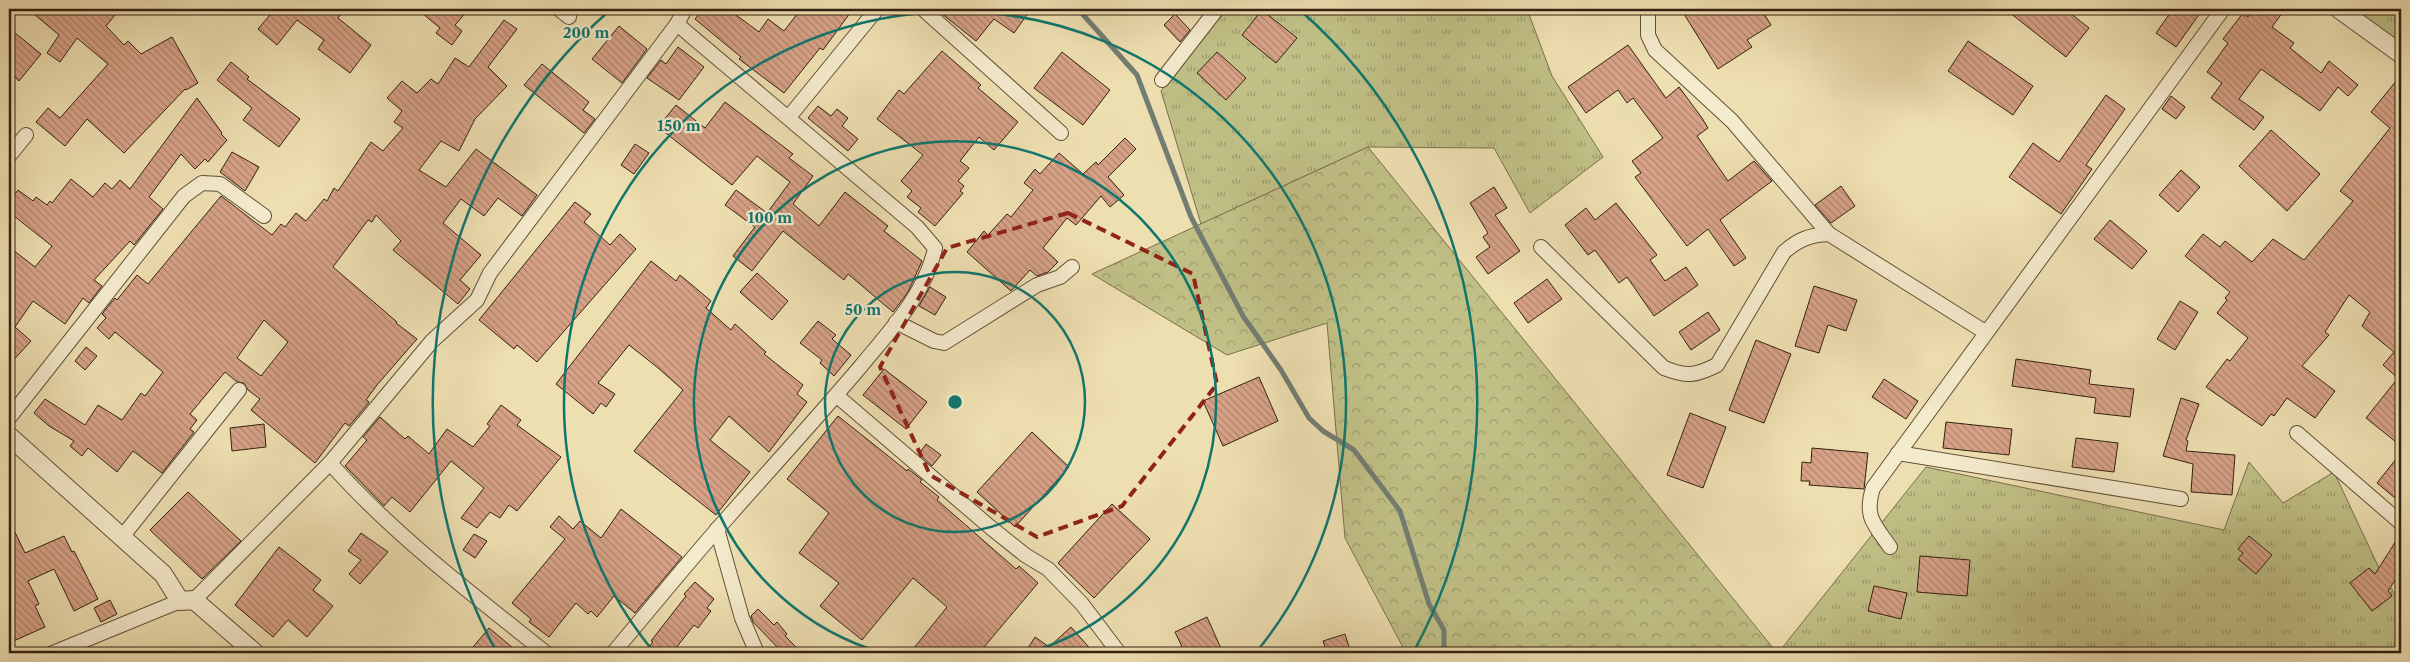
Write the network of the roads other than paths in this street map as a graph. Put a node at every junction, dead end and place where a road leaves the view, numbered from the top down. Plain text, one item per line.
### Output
1 (685, 9) edge
2 (876, 9) edge
3 (923, 9) edge
4 (1217, 9) edge
5 (1648, 9) edge
6 (2223, 9) edge
7 (2339, 9) edge
8 (677, 24) junction
9 (2401, 54) edge
10 (1162, 80) dead end
11 (788, 117) junction
12 (1061, 133) dead end
13 (26, 135) dead end
14 (9, 156) edge
15 (264, 216) dead end
16 (1829, 234) junction
17 (1541, 247) dead end
18 (1072, 267) dead end
19 (896, 322) junction
20 (1985, 332) junction
21 (239, 390) dead end
22 (836, 395) junction
23 (9, 418) edge
24 (2297, 433) dead end
25 (9, 436) edge
26 (1898, 453) junction
27 (330, 463) junction
28 (2182, 499) dead end
29 (2401, 523) edge
30 (717, 529) junction
31 (122, 537) junction
32 (1890, 546) dead end
33 (187, 601) junction
34 (53, 653) edge
35 (255, 653) edge
36 (546, 653) edge
37 (613, 653) edge
38 (757, 653) edge
39 (1119, 653) edge

1 - 8 street
2 - 11 street
3 - 12 street
4 - 10 street
5 - 16 street
6 - 20 street
7 - 9 street
8 - 11 street
8 - 27 street
11 - 19 street
13 - 14 street
15 - 23 street
16 - 17 street
16 - 20 street
18 - 19 street
19 - 22 street
20 - 26 street
21 - 31 street
22 - 30 street
22 - 39 street
24 - 29 street
25 - 31 street
26 - 28 street
26 - 32 street
27 - 33 street
27 - 36 street
30 - 37 street
30 - 38 street
31 - 33 street
33 - 34 street
33 - 35 street

